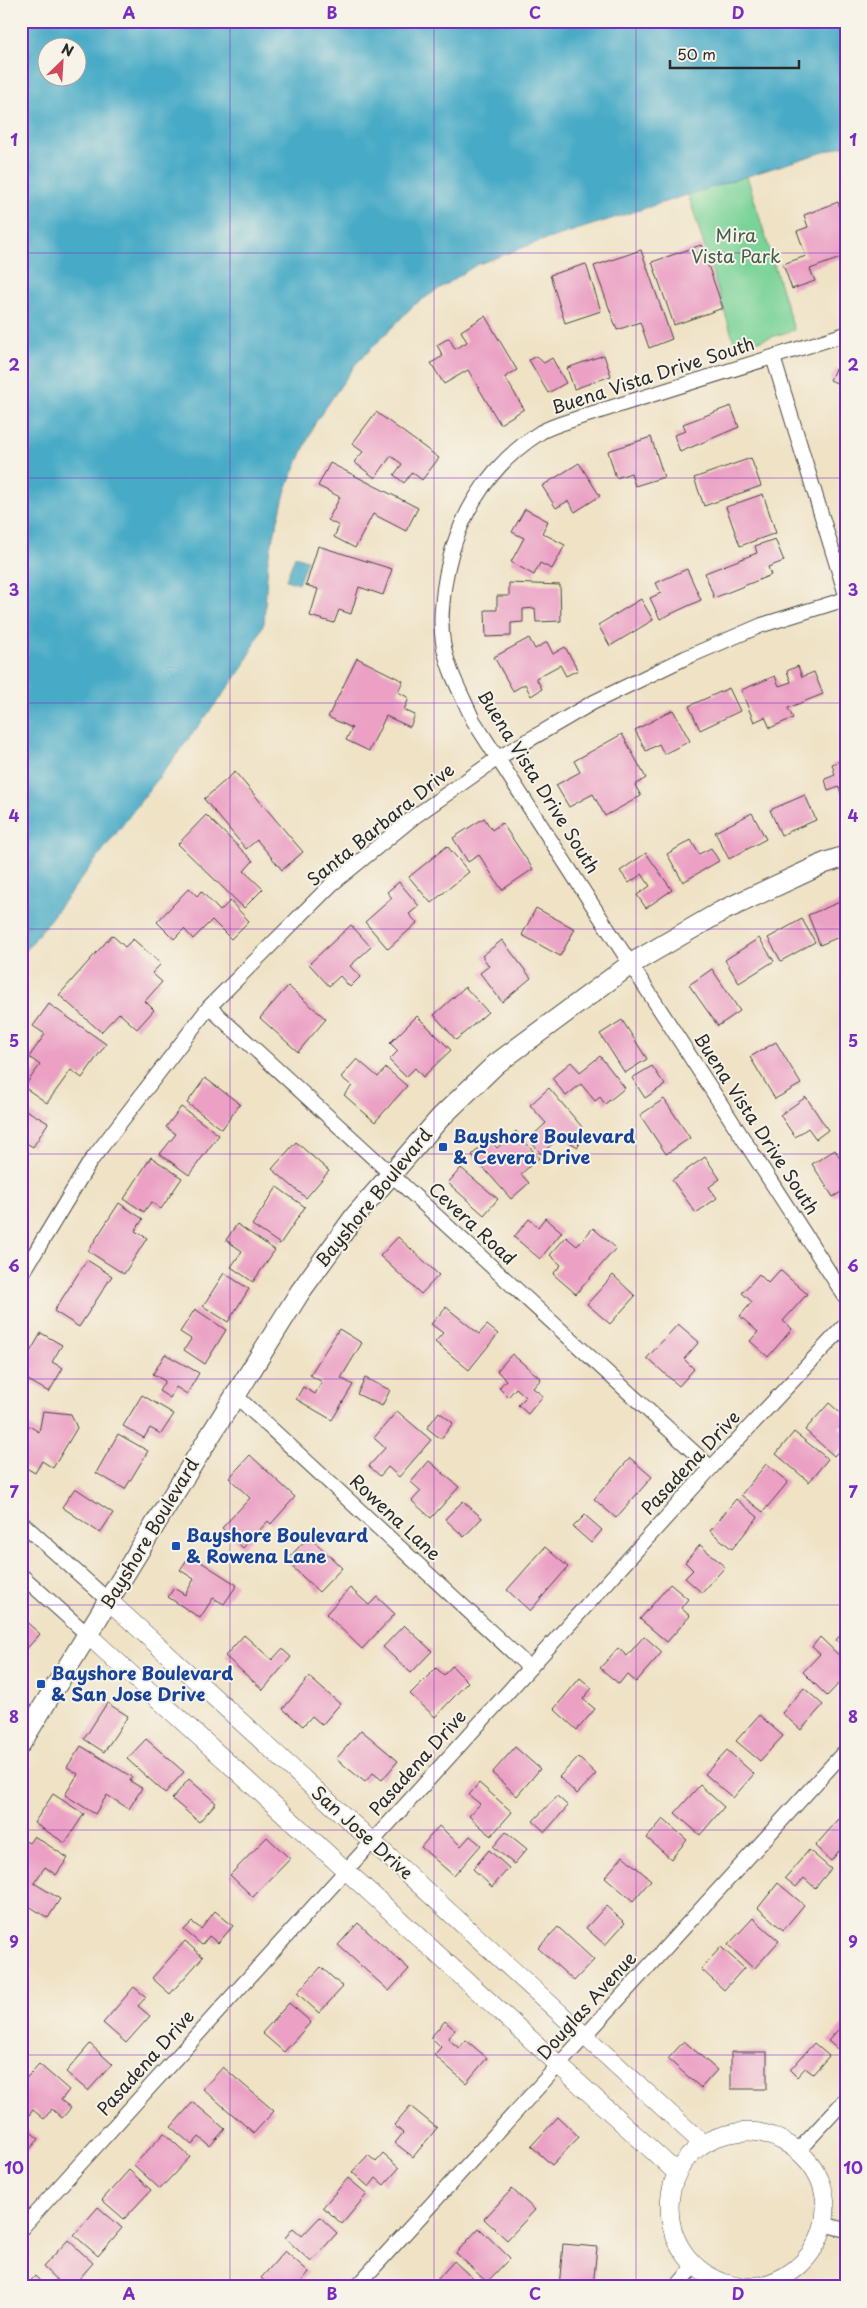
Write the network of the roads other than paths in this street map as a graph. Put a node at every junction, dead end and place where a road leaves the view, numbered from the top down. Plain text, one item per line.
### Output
1 (846, 334) edge
2 (773, 357) junction
3 (846, 595) edge
4 (846, 599) edge
5 (498, 758) junction
6 (846, 856) edge
7 (632, 964) junction
8 (209, 1007) junction
9 (390, 1174) junction
10 (21, 1276) edge
11 (846, 1298) edge
12 (846, 1324) edge
13 (235, 1395) junction
14 (711, 1468) junction
15 (21, 1522) edge
16 (21, 1575) edge
17 (109, 1601) junction
18 (88, 1636) junction
19 (530, 1668) junction
20 (21, 1743) edge
21 (846, 1750) edge
22 (372, 1842) junction
23 (344, 1870) junction
24 (586, 2034) junction
25 (557, 2066) junction
26 (846, 2099) edge
27 (703, 2144) junction
28 (798, 2151) junction
29 (677, 2173) junction
30 (823, 2224) junction
31 (21, 2229) edge
32 (846, 2230) edge
33 (694, 2267) junction
34 (776, 2284) edge
35 (356, 2287) edge
36 (676, 2287) edge
37 (740, 2287) edge
38 (747, 2287) edge

1 - 2 street, Buena Vista Drive South
2 - 3 street
2 - 5 street, Buena Vista Drive South
4 - 5 street, Santa Barbara Drive
5 - 7 street, Buena Vista Drive South
5 - 8 street, Santa Barbara Drive
6 - 7 main road, Bayshore Boulevard
7 - 9 main road, Bayshore Boulevard
7 - 11 street, Buena Vista Drive South
8 - 9 street, Cevera Road
8 - 10 street, Santa Barbara Drive
9 - 13 main road, Bayshore Boulevard
9 - 14 street, Cevera Road
12 - 14 street, Pasadena Drive
13 - 17 main road, Bayshore Boulevard
13 - 19 street, Rowena Lane
14 - 19 street, Pasadena Drive
15 - 17 street, San Jose Drive
16 - 18 street
17 - 18 main road, Bayshore Boulevard
17 - 22 street, San Jose Drive
18 - 20 main road, Bayshore Boulevard
18 - 23 street
19 - 22 street, Pasadena Drive
21 - 24 street, Douglas Avenue
22 - 23 street, Pasadena Drive
22 - 24 street, San Jose Drive
23 - 25 street
23 - 31 street, Pasadena Drive
24 - 25 street, Douglas Avenue
24 - 27 street, San Jose Drive
25 - 29 street
25 - 35 street, Douglas Avenue
26 - 28 street
27 - 28 street
27 - 29 street
28 - 30 street
29 - 33 street
30 - 32 street
30 - 34 street
33 - 36 street
33 - 37 street
34 - 38 street

